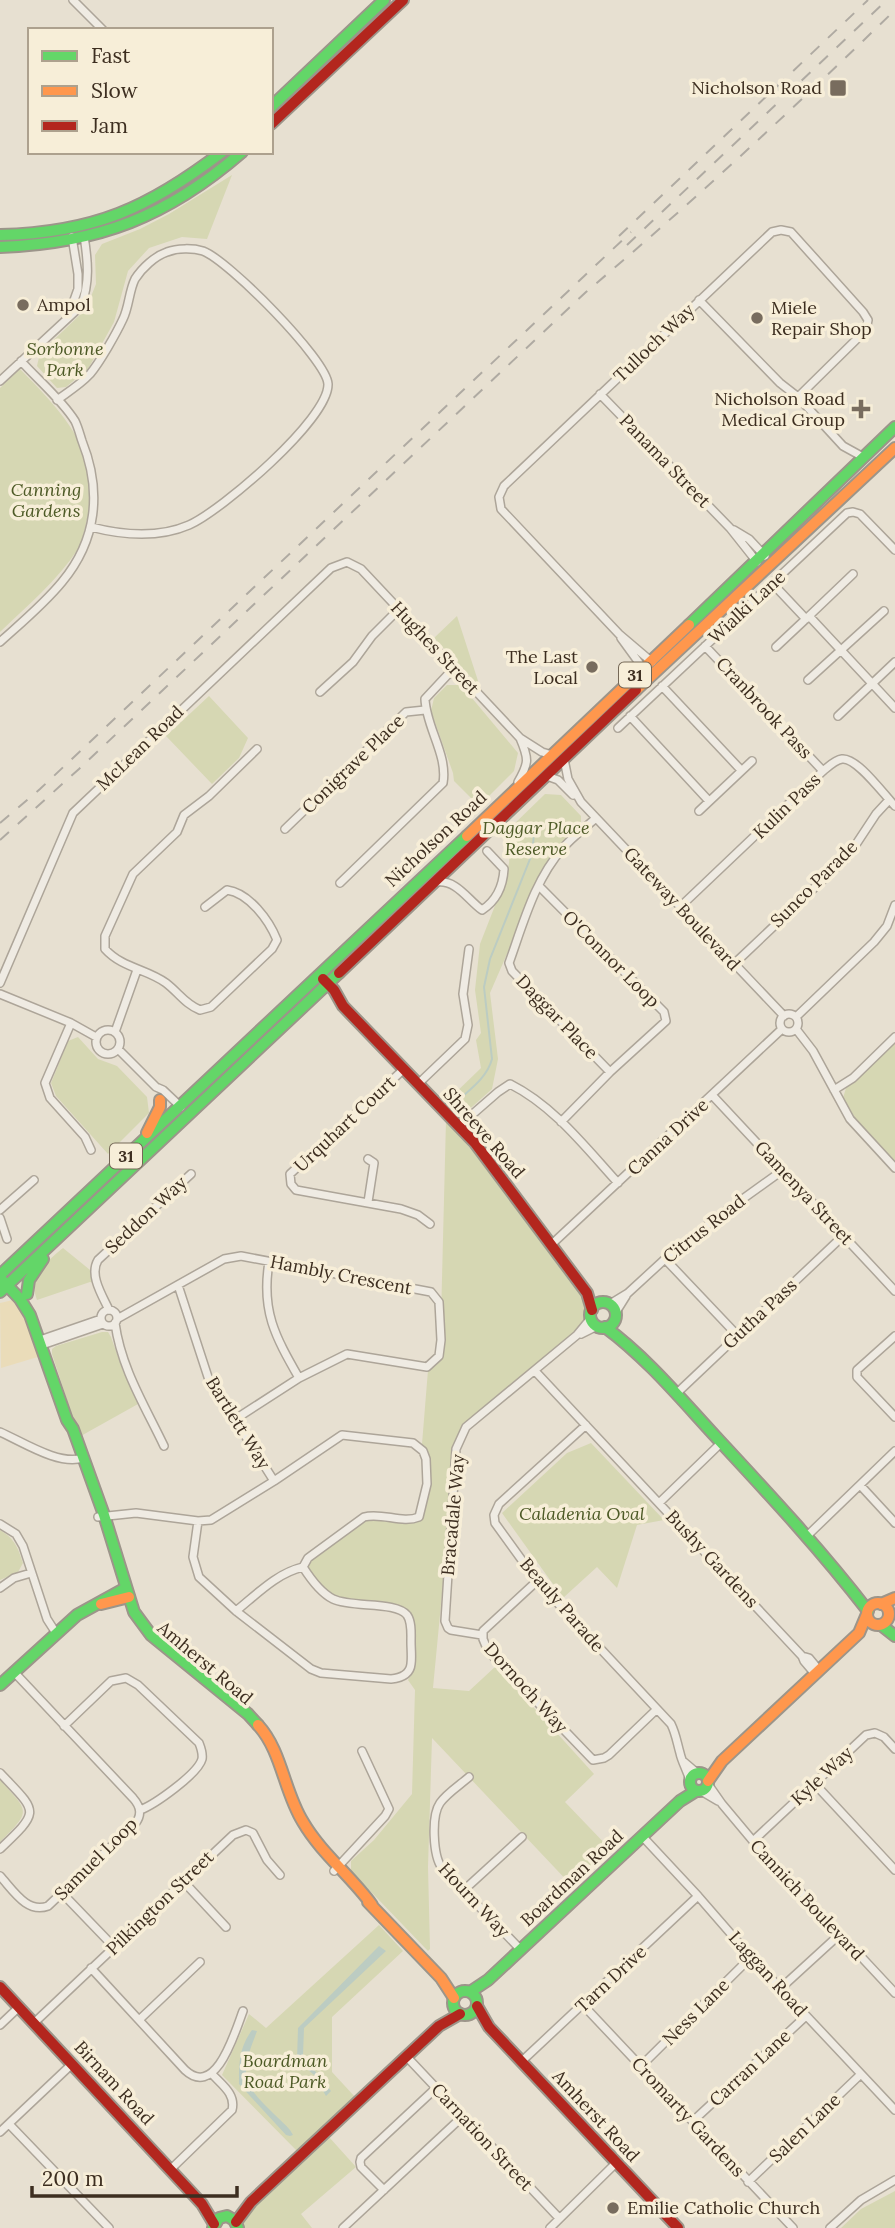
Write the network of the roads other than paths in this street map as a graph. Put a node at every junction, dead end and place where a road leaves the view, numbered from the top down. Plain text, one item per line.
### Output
1 (73, 0) edge
2 (384, 0) edge
3 (402, 0) edge
4 (101, 28) edge
5 (273, 105) edge
6 (273, 122) edge
7 (220, 154) edge
8 (238, 156) edge
9 (77, 234) junction
10 (0, 235) edge
11 (0, 247) edge
12 (699, 300) junction
13 (21, 361) junction
14 (0, 380) edge
15 (600, 394) junction
16 (798, 397) junction
17 (57, 400) junction
18 (895, 427) edge
19 (843, 446) junction
20 (893, 453) edge
21 (863, 457) junction
22 (853, 466) junction
23 (91, 527) junction
24 (895, 550) edge
25 (758, 556) junction
26 (347, 562) joint
27 (767, 566) junction
28 (853, 574) dead end
29 (773, 584) junction
30 (398, 610) junction
31 (884, 611) dead end
32 (807, 618) junction
33 (0, 642) edge
34 (705, 646) junction
35 (776, 647) dead end
36 (841, 650) junction
37 (895, 662) edge
38 (646, 664) junction
39 (662, 666) junction
40 (453, 669) junction
41 (646, 680) junction
42 (808, 680) dead end
43 (872, 684) junction
44 (662, 686) junction
45 (320, 692) dead end
46 (895, 708) edge
47 (425, 710) junction
48 (629, 716) junction
49 (838, 716) dead end
50 (618, 728) dead end
51 (520, 738) junction
52 (257, 749) dead end
53 (552, 755) junction
54 (564, 760) junction
55 (752, 761) dead end
56 (741, 770) junction
57 (823, 771) junction
58 (547, 776) junction
59 (514, 788) junction
60 (709, 801) junction
61 (581, 802) junction
62 (892, 803) edge
63 (699, 811) dead end
64 (596, 818) junction
65 (285, 829) dead end
66 (491, 829) junction
67 (474, 846) junction
68 (452, 848) junction
69 (487, 851) dead end
70 (436, 882) junction
71 (340, 883) dead end
72 (539, 886) junction
73 (457, 887) junction
74 (895, 905) edge
75 (681, 906) junction
76 (205, 907) dead end
77 (469, 949) dead end
78 (734, 964) junction
79 (137, 970) junction
80 (316, 977) junction
81 (0, 984) edge
82 (324, 986) junction
83 (0, 994) edge
84 (783, 1016) junction
85 (796, 1017) junction
86 (71, 1024) junction
87 (782, 1029) junction
88 (796, 1030) junction
89 (115, 1032) junction
90 (96, 1037) junction
91 (895, 1037) edge
92 (118, 1049) junction
93 (404, 1069) junction
94 (610, 1072) junction
95 (418, 1084) junction
96 (156, 1087) junction
97 (834, 1090) junction
98 (712, 1095) junction
99 (160, 1100) junction
100 (176, 1109) junction
101 (185, 1118) junction
102 (561, 1122) junction
103 (459, 1126) junction
104 (144, 1139) junction
105 (91, 1150) dead end
106 (368, 1159) dead end
107 (895, 1168) edge
108 (783, 1170) junction
109 (191, 1174) dead end
110 (34, 1180) dead end
111 (618, 1183) junction
112 (368, 1202) junction
113 (0, 1210) edge
114 (0, 1218) edge
115 (77, 1220) junction
116 (430, 1224) dead end
117 (844, 1235) junction
118 (7, 1239) dead end
119 (552, 1244) junction
120 (665, 1258) junction
121 (269, 1262) junction
122 (4, 1280) edge
123 (178, 1285) junction
124 (894, 1287) edge
125 (27, 1294) junction
126 (30, 1315) junction
127 (603, 1315) junction
128 (109, 1318) junction
129 (737, 1336) junction
130 (895, 1336) edge
131 (41, 1342) junction
132 (535, 1371) junction
133 (299, 1378) junction
134 (676, 1394) junction
135 (895, 1417) edge
136 (234, 1420) junction
137 (586, 1425) junction
138 (0, 1432) edge
139 (721, 1443) junction
140 (164, 1446) dead end
141 (895, 1451) edge
142 (80, 1459) junction
143 (274, 1481) junction
144 (860, 1485) junction
145 (659, 1503) junction
146 (102, 1520) junction
147 (198, 1521) junction
148 (895, 1523) edge
149 (0, 1524) edge
150 (807, 1536) junction
151 (303, 1567) junction
152 (31, 1573) junction
153 (537, 1581) junction
154 (0, 1588) edge
155 (125, 1594) junction
156 (236, 1611) junction
157 (882, 1611) edge
158 (56, 1633) junction
159 (895, 1634) edge
160 (482, 1635) junction
161 (14, 1672) junction
162 (817, 1672) junction
163 (0, 1685) edge
164 (657, 1709) junction
165 (64, 1726) junction
166 (895, 1749) edge
167 (362, 1751) dead end
168 (0, 1773) edge
169 (469, 1777) dead end
170 (699, 1782) junction
171 (814, 1783) junction
172 (140, 1810) junction
173 (642, 1836) junction
174 (522, 1837) dead end
175 (753, 1841) junction
176 (0, 1849) edge
177 (336, 1869) junction
178 (895, 1870) edge
179 (280, 1875) dead end
180 (0, 1876) edge
181 (183, 1881) junction
182 (464, 1890) junction
183 (62, 1893) junction
184 (698, 1896) junction
185 (226, 1927) dead end
186 (839, 1935) junction
187 (114, 1947) junction
188 (520, 1949) junction
189 (751, 1957) junction
190 (200, 1962) dead end
191 (92, 1968) junction
192 (441, 1978) junction
193 (0, 1987) edge
194 (781, 1988) junction
195 (895, 1993) edge
196 (472, 1997) junction
197 (583, 2005) junction
198 (19, 2007) junction
199 (459, 2008) junction
200 (243, 2011) dead end
201 (806, 2015) junction
202 (139, 2020) junction
203 (35, 2022) junction
204 (0, 2025) edge
205 (489, 2027) junction
206 (406, 2056) junction
207 (522, 2060) junction
208 (72, 2064) junction
209 (641, 2066) junction
210 (212, 2074) junction
211 (861, 2074) junction
212 (436, 2088) junction
213 (895, 2110) edge
214 (462, 2117) junction
215 (693, 2120) junction
216 (9, 2124) junction
217 (0, 2132) edge
218 (616, 2163) junction
219 (171, 2169) junction
220 (895, 2180) edge
221 (748, 2182) junction
222 (384, 2190) junction
223 (559, 2218) junction
224 (225, 2222) edge
225 (109, 2228) edge
226 (343, 2228) edge
227 (550, 2228) edge
228 (678, 2228) edge
229 (793, 2228) edge
230 (830, 2228) edge

1 - 4 street
2 - 5 main road
3 - 6 main road
7 - 9 main road
8 - 9 main road
9 - 10 main road
9 - 11 main road
9 - 13 street
12 - 15 street, Tulloch Way
12 - 16 street
12 - 16 street, Tulloch Way
13 - 14 street
13 - 17 street
15 - 25 street, Panama Street
15 - 38 street, Tulloch Way
16 - 19 street
17 - 23 street
17 - 23 street
18 - 21 main road, Nicholson Road / 31
19 - 21 street
19 - 22 street
20 - 27 main road, Nicholson Road / 31
21 - 22 main road, Nicholson Road / 31
22 - 25 main road, Nicholson Road / 31
23 - 33 street
24 - 29 street, Wialki Lane
25 - 27 street, Panama Street
25 - 38 main road, Nicholson Road / 31
26 - 30 street, Hughes Street
26 - 81 street, McLean Road
27 - 39 main road, Nicholson Road / 31
28 - 32 street
29 - 32 street
29 - 34 street, Wialki Lane
30 - 40 street, Hughes Street
30 - 45 street
31 - 36 street
32 - 35 street
32 - 36 street
34 - 44 street, Wialki Lane
34 - 57 street, Cranbrook Pass
36 - 42 street
36 - 43 street
37 - 43 street
38 - 39 street, Tulloch Way
38 - 41 street, Tulloch Way
38 - 53 main road, Nicholson Road / 31
39 - 41 main road, Nicholson Road / 31
40 - 47 street
40 - 51 street, Hughes Street
41 - 54 main road, Nicholson Road / 31
43 - 46 street
43 - 49 street
44 - 48 street, Wialki Lane
44 - 56 street
47 - 65 street, Conigrave Place
47 - 71 street
48 - 50 street, Wialki Lane
48 - 60 street
51 - 53 street, Hughes Street
51 - 59 street
52 - 79 street
53 - 59 main road, Nicholson Road / 31
54 - 58 main road, Nicholson Road / 31
54 - 61 street, Gateway Boulevard
55 - 56 street
56 - 60 street
57 - 62 street, Kulin Pass
57 - 75 street, Kulin Pass
58 - 61 street, Gateway Boulevard
58 - 66 main road, Nicholson Road / 31
59 - 68 main road, Nicholson Road / 31
60 - 63 street
61 - 64 street, Gateway Boulevard
62 - 78 street, Sunco Parade
64 - 72 street, Daggar Place
64 - 75 street, Gateway Boulevard
66 - 67 main road, Nicholson Road / 31
66 - 68 main road
67 - 70 main road, Nicholson Road / 31
67 - 73 street
68 - 80 main road, Nicholson Road / 31
69 - 73 street
70 - 73 street
70 - 82 main road, Nicholson Road / 31
72 - 94 street, Daggar Place
72 - 94 street, O'Connor Loop
74 - 85 street
75 - 78 street, Gateway Boulevard
76 - 79 street
77 - 95 street
78 - 84 street, Gateway Boulevard
79 - 89 street
80 - 82 main road, Shreeve Road
80 - 100 main road, Nicholson Road / 31
82 - 93 main road, Shreeve Road
82 - 101 main road, Nicholson Road / 31
83 - 86 street
84 - 85 street
84 - 87 street
85 - 88 street
86 - 90 street
86 - 105 street
87 - 88 street
87 - 98 street, Canna Drive
88 - 97 street
89 - 90 street
89 - 92 street
90 - 92 street
91 - 97 street
92 - 96 street
93 - 95 main road, Shreeve Road
93 - 112 street, Urquhart Court
94 - 102 street, O'Connor Loop
95 - 103 main road, Shreeve Road
96 - 99 street
96 - 100 street
97 - 107 street
98 - 108 street, Gamenya Street
98 - 111 street, Canna Drive
99 - 100 street
99 - 104 main road
100 - 101 street
100 - 104 main road, Nicholson Road / 31
101 - 115 main road, Nicholson Road / 31
102 - 103 street
102 - 111 street
103 - 119 main road, Shreeve Road
104 - 122 main road, Nicholson Road / 31
106 - 112 street
108 - 117 street, Gamenya Street
108 - 120 street, Citrus Road
109 - 128 street, Seddon Way
110 - 113 street
111 - 119 street, Canna Drive
112 - 116 street, Urquhart Court
114 - 118 street
115 - 122 main road, Nicholson Road / 31
115 - 125 main road
117 - 124 street, Gamenya Street
117 - 129 street, Gutha Pass
119 - 127 main road, Shreeve Road
120 - 127 street, Citrus Road
120 - 129 street
121 - 123 street, Hambly Crescent
121 - 133 street
121 - 133 street, Hambly Crescent
122 - 125 main road
122 - 126 main road, Amherst Road
123 - 128 street, Hambly Crescent
123 - 136 street, Bartlett Way
125 - 126 main road, Amherst Road
126 - 131 main road, Amherst Road
127 - 132 street, Bracadale Way
127 - 134 main road, Shreeve Road
128 - 131 street, Hambly Crescent
128 - 140 street, Seddon Way
129 - 134 street, Gutha Pass
130 - 135 street
131 - 142 main road, Amherst Road
132 - 137 street, Bushy Gardens
132 - 160 street, Bracadale Way
133 - 136 street, Hambly Crescent
134 - 139 main road, Shreeve Road
136 - 143 street, Bartlett Way
137 - 145 street, Bushy Gardens
137 - 153 street, Beauly Parade
138 - 142 street
139 - 145 street
139 - 150 main road, Shreeve Road
141 - 144 street
142 - 146 main road, Amherst Road
143 - 147 street
143 - 151 street
144 - 148 street
144 - 150 street
145 - 162 street, Bushy Gardens
146 - 147 street
146 - 155 main road, Amherst Road
147 - 156 street
149 - 152 street
150 - 157 main road, Shreeve Road
151 - 156 street
151 - 156 street
152 - 154 street
152 - 158 street
153 - 160 street, Dornoch Way
153 - 164 street, Beauly Parade
155 - 158 main road
155 - 177 main road, Amherst Road
157 - 159 main road, Shreeve Road
157 - 162 main road, Boardman Road
158 - 161 main road
160 - 164 street, Dornoch Way
161 - 163 main road
161 - 165 street, Samuel Loop
162 - 170 main road, Boardman Road
164 - 170 street, Beauly Parade
165 - 172 street, Samuel Loop
165 - 172 street
166 - 171 street, Kyle Way
167 - 177 street
168 - 176 street
169 - 182 street, Hourn Way
170 - 173 main road, Boardman Road
170 - 175 street, Cannich Boulevard
171 - 175 street, Kyle Way
171 - 178 street
172 - 183 street, Samuel Loop
173 - 184 street, Laggan Road
173 - 188 main road, Boardman Road
174 - 182 street
175 - 186 street, Cannich Boulevard
177 - 192 main road, Amherst Road
179 - 181 street, Pilkington Street
180 - 183 street, Samuel Loop
181 - 185 street
181 - 187 street, Pilkington Street
182 - 188 street, Hourn Way
183 - 187 street
184 - 189 street, Laggan Road
184 - 197 street, Tarn Drive
186 - 194 street
186 - 195 street, Cannich Boulevard
187 - 191 street, Pilkington Street
188 - 196 main road, Boardman Road
189 - 194 street, Laggan Road
189 - 209 street, Ness Lane
190 - 202 street
191 - 202 street
191 - 203 street, Pilkington Street
192 - 196 main road, Amherst Road
192 - 199 main road, Amherst Road
193 - 198 main road, Birnam Road
194 - 201 street, Laggan Road
196 - 199 main road, Boardman Road
196 - 199 main road, Boardman Road
196 - 205 main road, Amherst Road
197 - 207 street, Tarn Drive
197 - 209 street, Cromarty Gardens
198 - 203 main road, Birnam Road
198 - 204 street
199 - 205 main road, Amherst Road
199 - 206 main road, Boardman Road
200 - 210 street
201 - 211 street, Laggan Road
201 - 215 street, Carran Lane
202 - 210 street
203 - 208 main road, Birnam Road
205 - 207 main road, Amherst Road
206 - 212 street, Carnation Street
206 - 224 main road, Boardman Road
207 - 218 main road, Amherst Road
208 - 216 street
208 - 219 main road, Birnam Road
209 - 215 street, Cromarty Gardens
210 - 219 street
211 - 213 street, Laggan Road
211 - 221 street, Salen Lane
212 - 214 street, Carnation Street
212 - 222 street
214 - 222 street
214 - 223 street, Carnation Street
215 - 221 street, Cromarty Gardens
216 - 217 street
216 - 225 street
218 - 223 street
218 - 228 main road, Amherst Road
219 - 224 main road, Birnam Road
220 - 230 street
221 - 229 street, Cromarty Gardens
222 - 226 street
223 - 227 street

